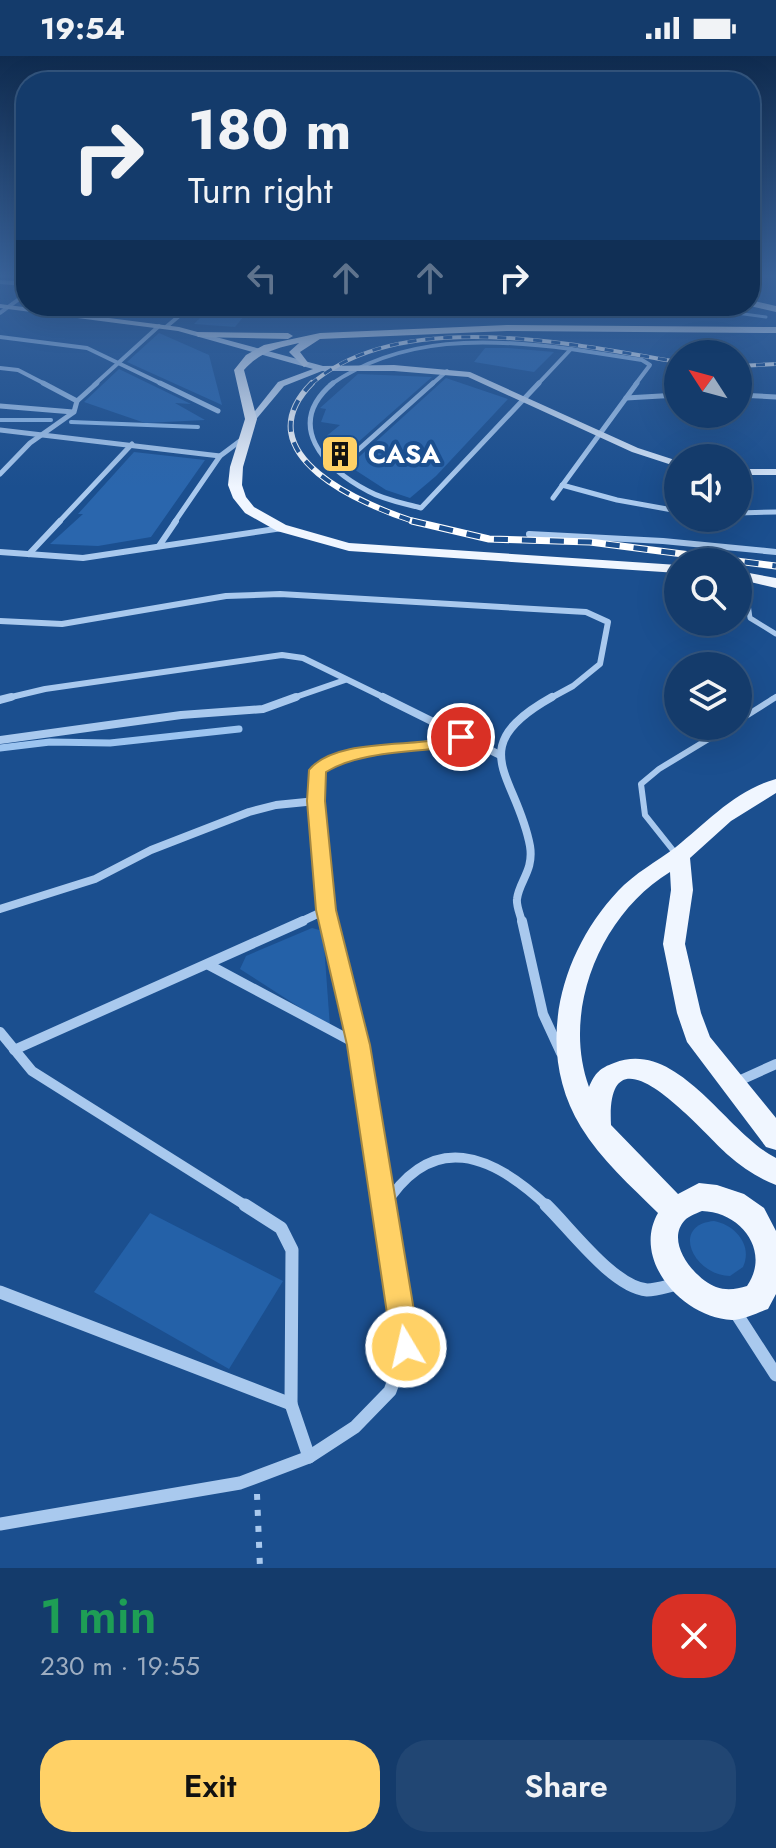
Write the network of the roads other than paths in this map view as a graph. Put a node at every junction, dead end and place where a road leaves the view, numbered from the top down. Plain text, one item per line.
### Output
1 (74, 346) edge
2 (137, 346) edge
3 (223, 346) edge
4 (234, 346) edge
5 (276, 346) edge
6 (299, 346) edge
7 (432, 346) edge
8 (544, 346) edge
9 (571, 349) junction
10 (258, 352) junction
11 (116, 362) junction
12 (304, 364) junction
13 (357, 367) junction
14 (0, 368) edge
15 (323, 369) junction
16 (239, 370) junction
17 (447, 371) junction
18 (752, 395) edge
19 (664, 396) edge
20 (775, 396) edge
21 (523, 398) junction
22 (626, 398) junction
23 (77, 401) junction
24 (0, 406) edge
25 (218, 411) dead end
26 (74, 412) junction
27 (252, 421) junction
28 (0, 430) edge
29 (45, 433) junction
30 (600, 434) junction
31 (245, 438) junction
32 (133, 443) junction
33 (220, 456) junction
34 (664, 459) edge
35 (338, 468) junction
36 (752, 472) edge
37 (776, 472) edge
38 (0, 474) edge
39 (562, 485) junction
40 (553, 498) dead end
41 (664, 508) edge
42 (776, 512) edge
43 (752, 513) edge
44 (283, 528) junction
45 (529, 534) dead end
46 (159, 546) junction
47 (0, 552) edge
48 (776, 552) edge
49 (29, 554) junction
50 (664, 568) edge
51 (752, 578) edge
52 (776, 583) edge
53 (752, 619) edge
54 (0, 621) edge
55 (776, 634) edge
56 (345, 680) junction
57 (776, 697) edge
58 (0, 700) edge
59 (752, 712) edge
60 (464, 739) junction
61 (0, 740) edge
62 (707, 740) edge
63 (500, 755) junction
64 (776, 785) edge
65 (316, 801) junction
66 (679, 856) junction
67 (0, 909) edge
68 (326, 910) junction
69 (209, 965) junction
70 (0, 1032) edge
71 (359, 1045) junction
72 (14, 1050) junction
73 (776, 1064) edge
74 (574, 1082) junction
75 (733, 1083) junction
76 (599, 1130) junction
77 (776, 1138) edge
78 (776, 1172) edge
79 (384, 1207) junction
80 (674, 1210) junction
81 (683, 1283) junction
82 (0, 1292) edge
83 (768, 1304) edge
84 (731, 1305) junction
85 (776, 1375) edge
86 (291, 1404) junction
87 (309, 1457) junction
88 (0, 1524) edge

1 - 11 street
2 - 11 street
3 - 16 main road
4 - 10 main road
5 - 10 main road
6 - 12 main road
7 - 13 street
8 - 9 street
9 - 21 street
9 - 22 street
10 - 12 main road
10 - 16 main road
11 - 23 street
11 - 25 street
12 - 15 main road
13 - 15 main road
13 - 17 main road
13 - 35 street
14 - 23 street
15 - 27 main road
16 - 27 main road
17 - 21 main road
17 - 35 street
18 - 20 street
19 - 22 street
21 - 30 main road
21 - 35 street
22 - 30 street
23 - 26 street
24 - 26 street
26 - 29 street
27 - 31 main road
28 - 29 street
29 - 32 street
29 - 38 street
30 - 34 main road
30 - 39 street
31 - 33 street
31 - 44 main road
32 - 33 street
32 - 49 street
33 - 46 street
36 - 37 main road
39 - 40 street
39 - 41 street
42 - 43 street
44 - 46 street
44 - 50 main road
45 - 48 street
46 - 49 street
47 - 49 street
51 - 52 main road
53 - 55 lane
54 - 63 street
56 - 58 street
56 - 60 street
56 - 61 street
57 - 59 lane
60 - 63 street
60 - 65 street
62 - 66 lane
63 - 74 street
64 - 66 main road
65 - 67 street
65 - 68 street
66 - 74 main road
66 - 75 main road
68 - 69 street
68 - 71 street
69 - 71 street
69 - 72 street
70 - 72 street
71 - 79 street
72 - 86 street
73 - 75 street
74 - 76 main road
75 - 77 main road
76 - 78 main road
76 - 80 main road
79 - 81 street
79 - 87 street
80 - 81 main road
80 - 83 main road
81 - 84 main road
82 - 86 street
83 - 84 main road
84 - 85 street
86 - 87 street
87 - 88 street

